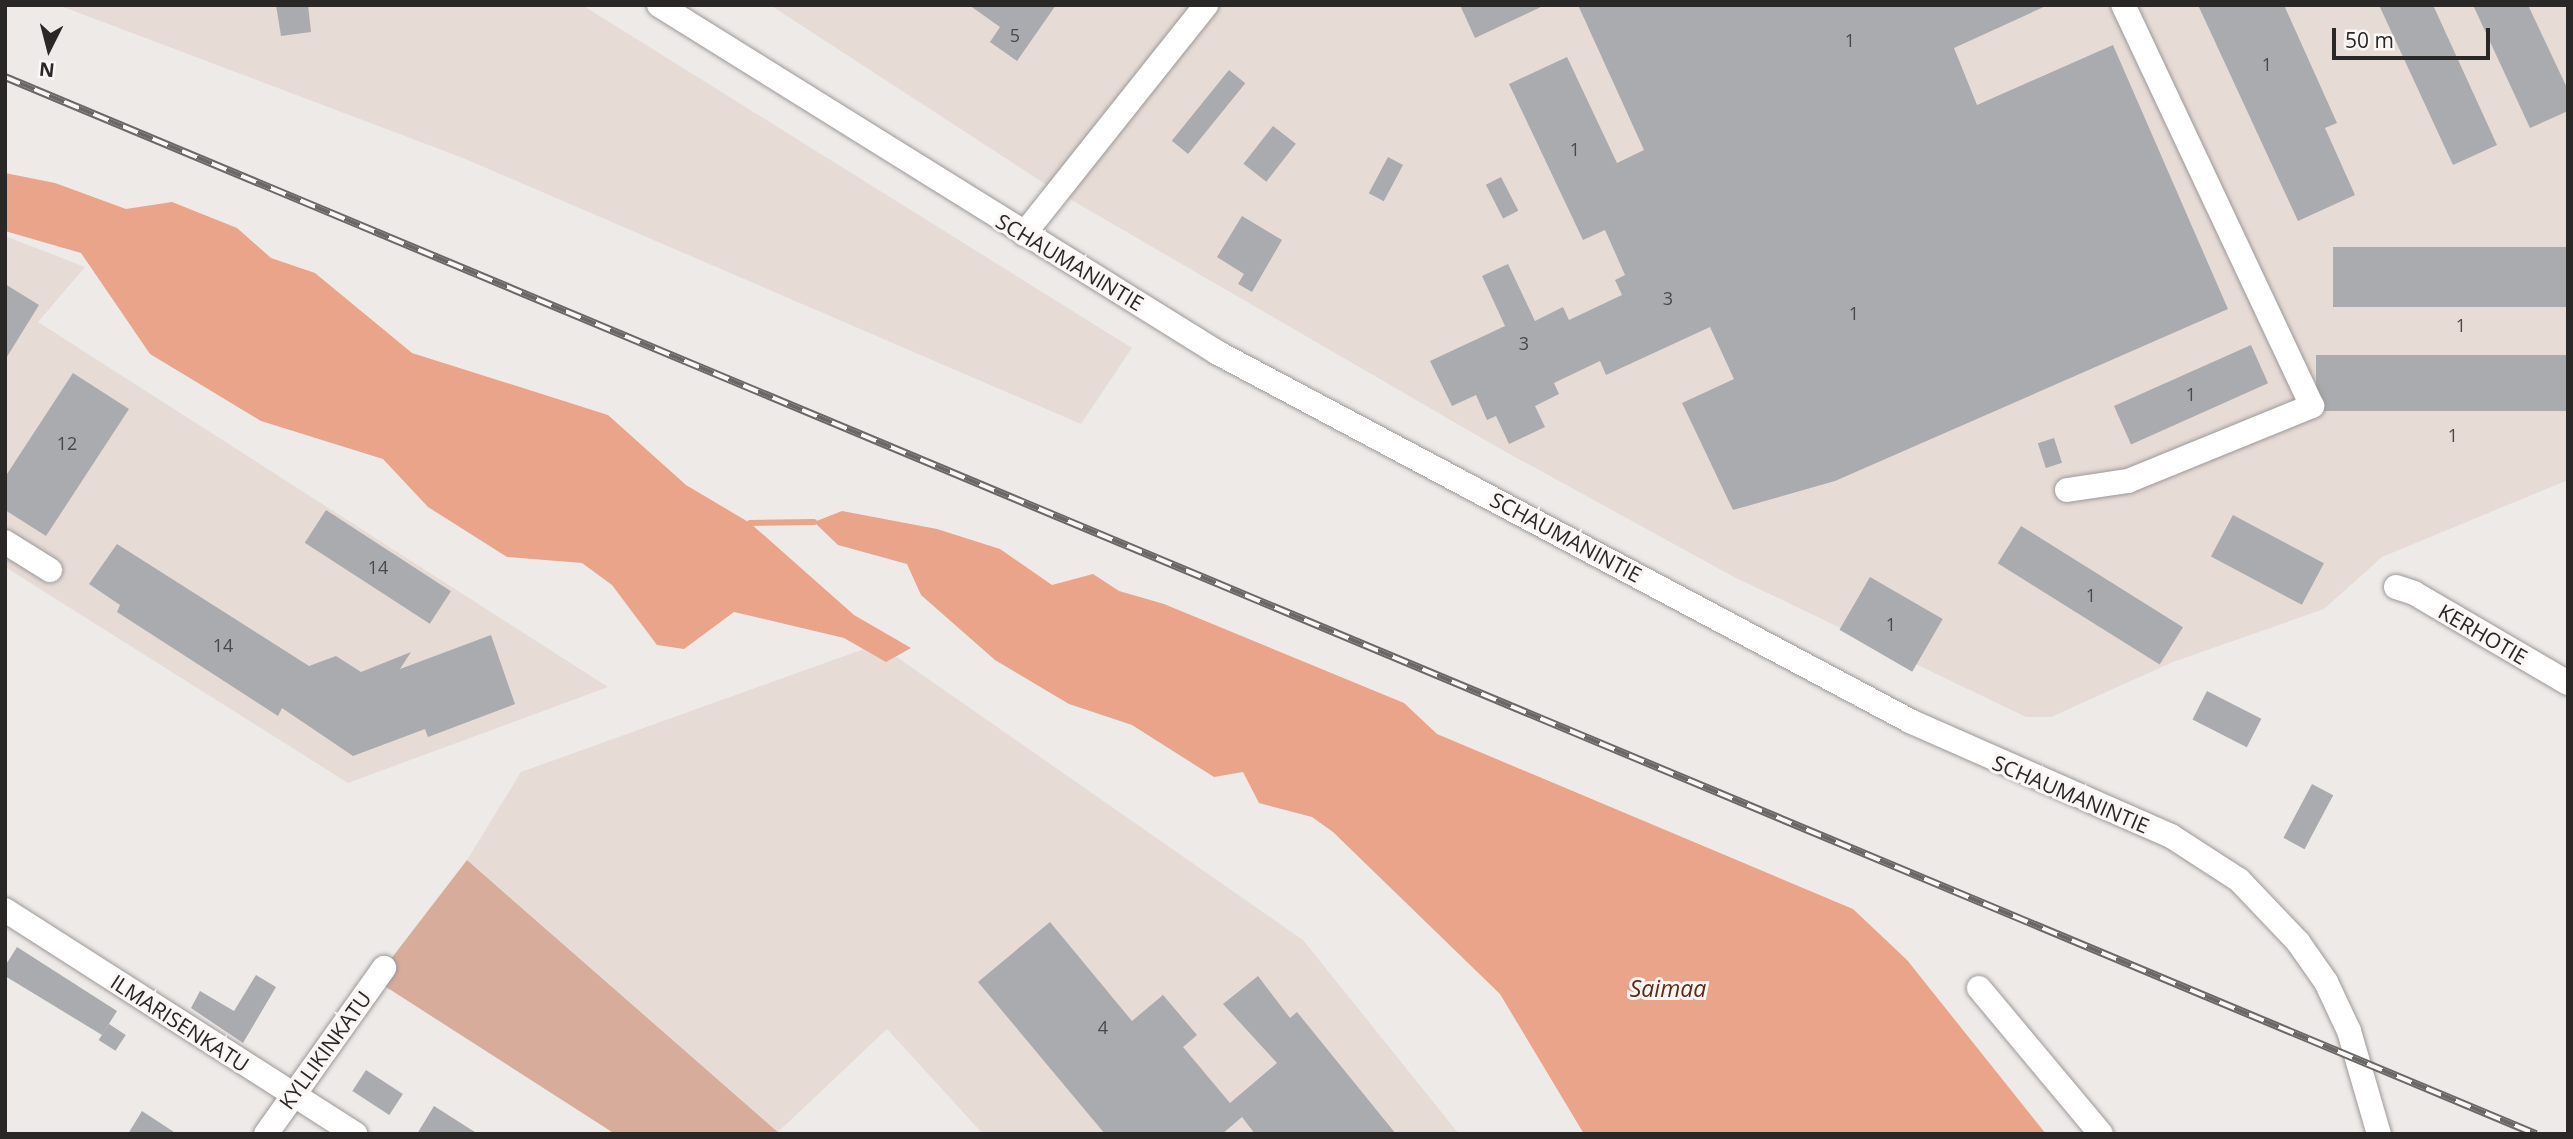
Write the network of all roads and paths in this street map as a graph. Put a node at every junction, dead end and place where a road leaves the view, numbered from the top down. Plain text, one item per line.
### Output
1 (659, 5) edge
2 (1206, 5) edge
3 (2123, 5) edge
4 (1024, 234) junction
5 (2067, 490) dead end
6 (5, 542) edge
7 (50, 570) dead end
8 (2396, 587) dead end
9 (2568, 684) edge
10 (5, 910) edge
11 (384, 968) dead end
12 (1979, 988) dead end
13 (291, 1094) junction
14 (267, 1134) edge
15 (355, 1134) edge
16 (2101, 1134) edge
17 (2379, 1134) edge

1 - 4 street, SCHAUMANINTIE
2 - 4 street
3 - 5 street
4 - 17 street, SCHAUMANINTIE
6 - 7 street
8 - 9 street, KERHOTIE
10 - 13 street, ILMARISENKATU
11 - 13 street, KYLLIKINKATU
12 - 16 street
13 - 14 street, KYLLIKINKATU
13 - 15 street, ILMARISENKATU

